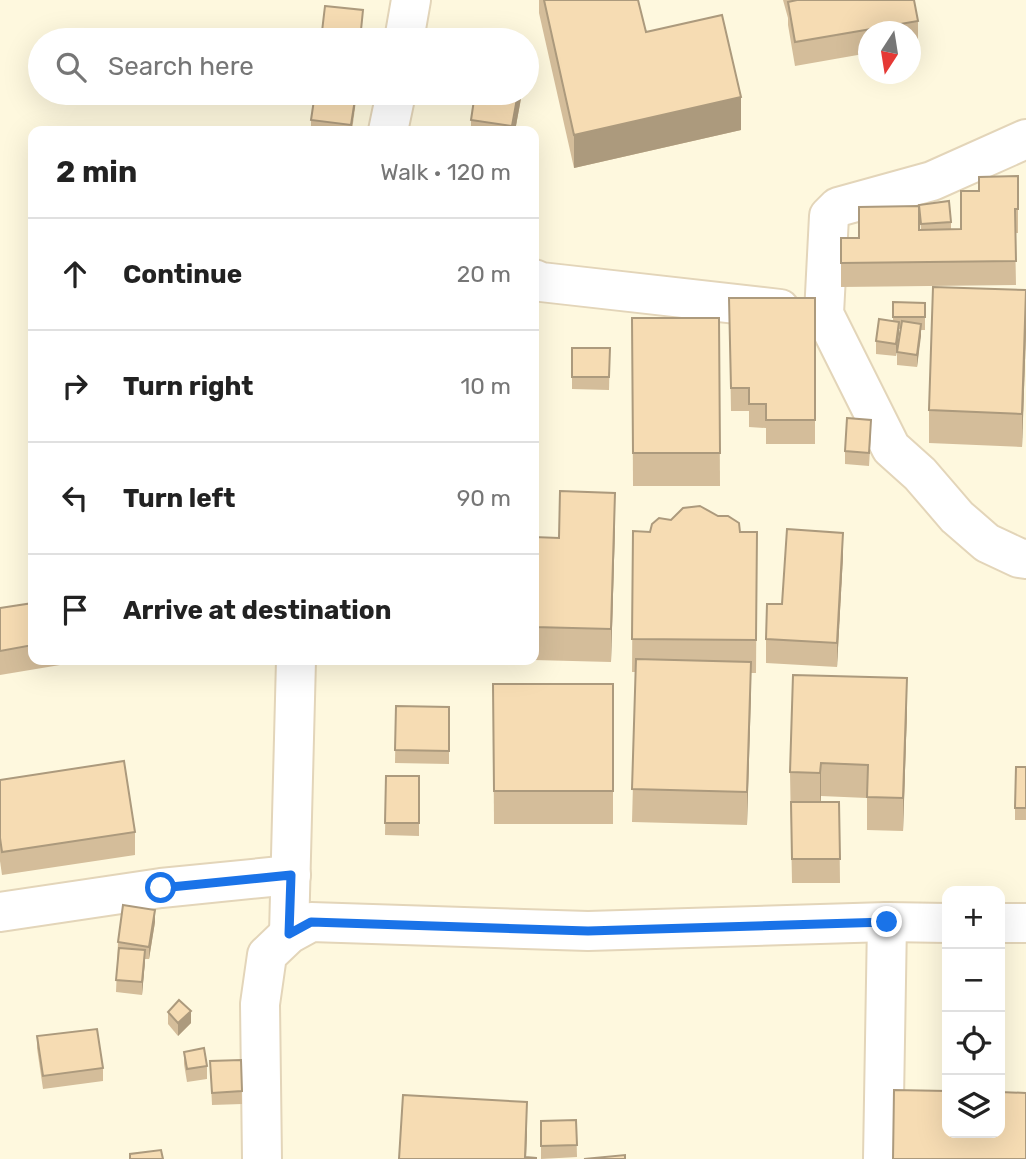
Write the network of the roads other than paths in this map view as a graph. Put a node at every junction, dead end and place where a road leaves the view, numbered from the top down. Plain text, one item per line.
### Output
1 (411, 0) edge
2 (406, 28) edge
3 (393, 105) edge
4 (389, 126) edge
5 (1026, 139) edge
6 (539, 281) edge
7 (824, 314) junction
8 (1026, 559) edge
9 (296, 665) edge
10 (291, 875) junction
11 (0, 912) edge
12 (887, 922) junction
13 (942, 923) edge
14 (1005, 923) edge
15 (1026, 923) edge
16 (289, 934) junction
17 (262, 1159) edge
18 (883, 1159) edge

1 - 2 street
3 - 4 street
5 - 7 street
6 - 7 street
7 - 8 street
9 - 10 street
10 - 11 street
10 - 16 street
12 - 13 street
12 - 16 street
12 - 18 street
14 - 15 street
16 - 17 street

